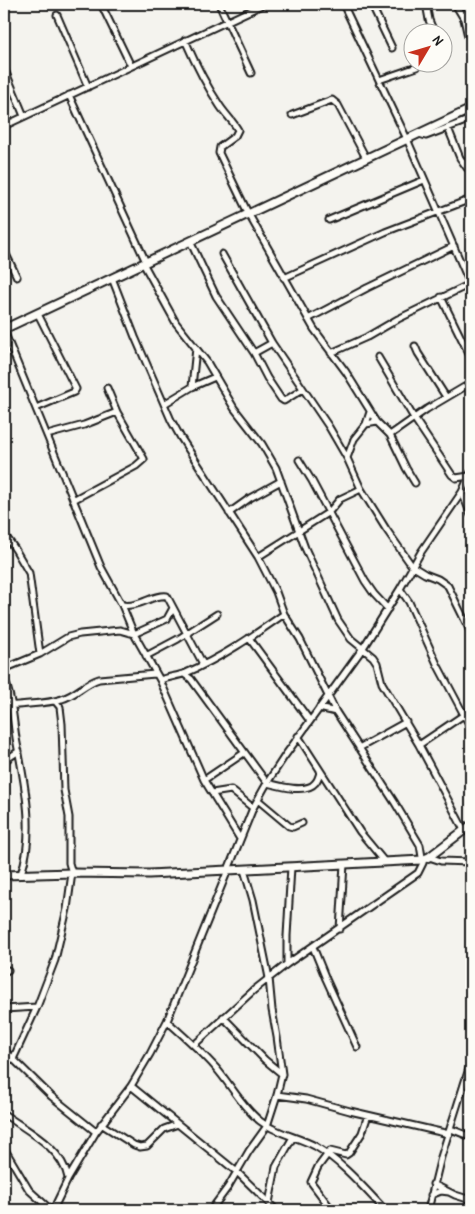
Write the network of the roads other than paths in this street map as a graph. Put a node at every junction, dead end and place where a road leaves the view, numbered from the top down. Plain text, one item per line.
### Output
1 (101, 4) edge
2 (219, 4) edge
3 (264, 4) edge
4 (343, 4) edge
5 (371, 4) edge
6 (424, 4) edge
7 (454, 4) edge
8 (470, 4) edge
9 (57, 15) dead end
10 (464, 19) junction
11 (227, 22) junction
12 (429, 22) edge
13 (185, 40) junction
14 (392, 48) dead end
15 (471, 50) edge
16 (131, 66) junction
17 (4, 68) edge
18 (403, 72) edge
19 (251, 73) dead end
20 (379, 80) junction
21 (88, 86) junction
22 (70, 95) junction
23 (471, 108) edge
24 (292, 115) dead end
25 (24, 116) junction
26 (471, 119) edge
27 (4, 126) edge
28 (448, 128) junction
29 (418, 134) junction
30 (407, 139) junction
31 (366, 158) junction
32 (471, 167) edge
33 (424, 180) junction
34 (471, 199) edge
35 (438, 211) junction
36 (248, 213) junction
37 (329, 220) dead end
38 (190, 241) junction
39 (454, 246) junction
40 (4, 250) edge
41 (222, 254) dead end
42 (145, 262) junction
43 (17, 276) dead end
44 (112, 278) junction
45 (284, 278) junction
46 (471, 285) edge
47 (441, 297) junction
48 (38, 314) junction
49 (308, 319) junction
50 (4, 330) edge
51 (272, 343) junction
52 (415, 346) dead end
53 (196, 348) junction
54 (254, 353) junction
55 (331, 353) junction
56 (378, 357) dead end
57 (471, 358) edge
58 (215, 377) junction
59 (471, 383) edge
60 (192, 387) junction
61 (107, 388) dead end
62 (303, 390) junction
63 (446, 398) junction
64 (164, 404) junction
65 (36, 408) junction
66 (117, 412) junction
67 (370, 412) junction
68 (414, 418) junction
69 (377, 422) junction
70 (366, 424) junction
71 (47, 435) junction
72 (390, 435) junction
73 (347, 458) junction
74 (299, 460) dead end
75 (470, 474) edge
76 (281, 480) junction
77 (416, 483) dead end
78 (361, 489) junction
79 (462, 492) junction
80 (73, 500) junction
81 (329, 512) junction
82 (230, 513) junction
83 (471, 515) edge
84 (299, 530) junction
85 (4, 534) edge
86 (258, 557) junction
87 (412, 566) junction
88 (400, 589) junction
89 (122, 605) junction
90 (131, 606) junction
91 (173, 608) junction
92 (388, 609) junction
93 (126, 614) junction
94 (216, 614) dead end
95 (284, 614) junction
96 (128, 621) junction
97 (120, 630) junction
98 (186, 633) junction
99 (471, 633) edge
100 (134, 634) junction
101 (249, 638) junction
102 (368, 639) junction
103 (356, 643) junction
104 (363, 648) junction
105 (40, 654) junction
106 (146, 656) junction
107 (204, 664) junction
108 (4, 669) edge
109 (187, 672) junction
110 (155, 674) junction
111 (4, 678) edge
112 (160, 680) junction
113 (329, 697) junction
114 (63, 699) junction
115 (55, 701) junction
116 (12, 705) junction
117 (4, 706) edge
118 (60, 707) junction
119 (303, 710) junction
120 (318, 710) junction
121 (471, 710) edge
122 (336, 712) junction
123 (465, 714) junction
124 (310, 721) junction
125 (406, 722) junction
126 (471, 728) edge
127 (298, 736) junction
128 (419, 745) junction
129 (359, 748) junction
130 (19, 751) junction
131 (244, 753) junction
132 (4, 761) edge
133 (320, 772) junction
134 (204, 780) junction
135 (267, 782) junction
136 (212, 793) junction
137 (258, 800) junction
138 (253, 808) junction
139 (302, 823) dead end
140 (246, 825) junction
141 (471, 825) edge
142 (233, 826) junction
143 (464, 830) junction
144 (240, 839) junction
145 (426, 858) junction
146 (384, 862) junction
147 (471, 862) edge
148 (344, 864) junction
149 (291, 867) junction
150 (244, 870) junction
151 (227, 871) junction
152 (72, 873) junction
153 (21, 874) junction
154 (4, 875) edge
155 (340, 929) junction
156 (313, 947) junction
157 (288, 964) junction
158 (270, 978) junction
159 (37, 1007) junction
160 (4, 1010) edge
161 (224, 1017) junction
162 (166, 1021) junction
163 (194, 1045) junction
164 (357, 1047) dead end
165 (4, 1050) edge
166 (13, 1059) junction
167 (471, 1062) edge
168 (469, 1073) edge
169 (282, 1074) junction
170 (131, 1086) junction
171 (278, 1095) junction
172 (4, 1114) edge
173 (368, 1115) junction
174 (101, 1124) junction
175 (178, 1124) junction
176 (267, 1126) junction
177 (450, 1131) junction
178 (96, 1132) junction
179 (293, 1137) junction
180 (471, 1137) edge
181 (4, 1148) edge
182 (328, 1154) junction
183 (237, 1172) junction
184 (68, 1178) junction
185 (433, 1184) junction
186 (450, 1192) junction
187 (431, 1195) junction
188 (471, 1200) edge
189 (269, 1203) junction
190 (430, 1209) edge
191 (54, 1210) edge
192 (210, 1210) edge
193 (276, 1210) edge
194 (332, 1210) edge
195 (385, 1210) edge

1 - 16 street
2 - 11 street
3 - 11 street
4 - 20 street
5 - 14 street
6 - 12 street
7 - 10 street
8 - 10 street
9 - 21 street
10 - 15 street
11 - 13 street
11 - 19 street
13 - 16 street
13 - 36 street
16 - 21 street
17 - 25 street
18 - 20 street
20 - 30 street
21 - 22 street
22 - 25 street
22 - 42 street
23 - 29 street
24 - 31 street
25 - 27 street
26 - 28 street
28 - 29 street
28 - 32 street
29 - 30 street
30 - 31 street
30 - 33 street
31 - 36 street
33 - 35 street
33 - 37 street
34 - 35 street
35 - 39 street
35 - 45 street
36 - 38 street
36 - 45 street
38 - 42 street
38 - 54 street
39 - 46 street
39 - 49 street
40 - 43 street
41 - 51 street
42 - 44 street
42 - 53 street
44 - 48 street
44 - 64 street
45 - 49 street
46 - 47 street
47 - 55 street
47 - 57 street
48 - 50 street
48 - 65 street
49 - 55 street
50 - 65 street
51 - 54 street
51 - 62 street
52 - 63 street
53 - 58 street
53 - 60 street
54 - 62 street
55 - 67 street
56 - 68 street
58 - 60 street
58 - 76 street
59 - 63 street
60 - 64 street
61 - 66 street
62 - 73 street
63 - 68 street
64 - 82 street
65 - 71 street
66 - 71 street
66 - 80 street
67 - 69 street
67 - 70 street
68 - 72 street
68 - 75 street
69 - 70 street
69 - 72 street
70 - 73 street
71 - 80 street
72 - 77 street
73 - 78 street
74 - 81 street
75 - 79 street
76 - 82 street
76 - 84 street
78 - 81 street
78 - 87 street
79 - 83 street
79 - 87 street
80 - 89 street
81 - 84 street
81 - 92 street
82 - 86 street
84 - 86 street
84 - 103 street
85 - 105 street
86 - 95 street
87 - 88 street
87 - 99 street
88 - 92 street
88 - 123 street
89 - 90 street
89 - 93 street
90 - 91 street
90 - 93 street
91 - 98 street
91 - 100 street
92 - 102 street
93 - 96 street
94 - 98 street
95 - 101 street
95 - 113 street
96 - 97 street
96 - 100 street
97 - 100 street
97 - 105 street
98 - 106 street
98 - 107 street
100 - 106 street
101 - 107 street
101 - 119 street
102 - 103 street
102 - 104 street
103 - 104 street
104 - 113 street
104 - 125 street
105 - 108 street
106 - 110 street
107 - 109 street
109 - 112 street
109 - 131 street
110 - 112 street
110 - 114 street
111 - 116 street
112 - 134 street
113 - 120 street
113 - 122 street
114 - 115 street
114 - 118 street
115 - 116 street
115 - 118 street
116 - 117 street
116 - 130 street
118 - 152 street
119 - 120 street
119 - 124 street
120 - 122 street
120 - 124 street
121 - 123 street
122 - 129 street
123 - 126 street
123 - 128 street
124 - 127 street
125 - 128 street
125 - 129 street
127 - 133 street
127 - 135 street
128 - 143 street
129 - 145 street
130 - 132 street
130 - 153 street
131 - 134 street
131 - 135 street
133 - 135 street
133 - 146 street
134 - 136 street
135 - 137 street
136 - 138 street
136 - 142 street
137 - 138 street
137 - 139 street
138 - 140 street
140 - 142 street
140 - 144 street
141 - 143 street
142 - 144 street
143 - 145 street
144 - 151 street
145 - 146 street
145 - 147 street
145 - 155 street
146 - 148 street
148 - 149 street
148 - 155 street
149 - 150 street
149 - 157 street
150 - 151 street
150 - 158 street
151 - 152 street
151 - 162 street
152 - 153 street
152 - 159 street
153 - 154 street
155 - 156 street
156 - 157 street
156 - 164 street
157 - 158 street
158 - 161 street
158 - 169 street
159 - 160 street
159 - 166 street
161 - 163 street
161 - 169 street
162 - 163 street
162 - 170 street
163 - 176 street
165 - 166 street
166 - 178 street
167 - 168 street
168 - 177 street
169 - 171 street
170 - 174 street
170 - 175 street
171 - 173 street
171 - 176 street
172 - 184 street
173 - 177 street
173 - 182 street
174 - 175 street
174 - 178 street
175 - 183 street
176 - 179 street
176 - 183 street
177 - 180 street
177 - 185 street
178 - 184 street
179 - 182 street
179 - 189 street
181 - 191 street
182 - 194 street
182 - 195 street
183 - 189 street
183 - 192 street
184 - 191 street
185 - 186 street
185 - 187 street
186 - 187 street
186 - 188 street
187 - 190 street
189 - 193 street

